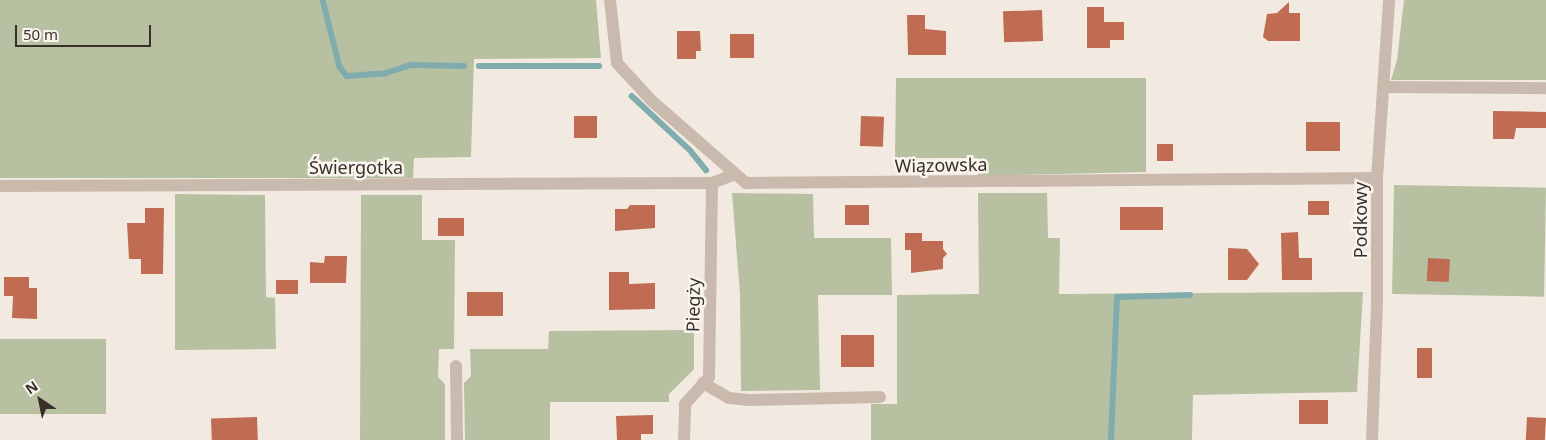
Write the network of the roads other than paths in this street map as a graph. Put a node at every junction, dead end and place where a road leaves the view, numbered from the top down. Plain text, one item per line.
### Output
1 (610, 0) edge
2 (1389, 0) edge
3 (1383, 86) junction
4 (1546, 88) edge
5 (732, 175) junction
6 (1377, 178) junction
7 (712, 183) junction
8 (0, 186) edge
9 (456, 366) dead end
10 (703, 383) junction
11 (880, 397) dead end
12 (457, 440) edge
13 (684, 440) edge
14 (1372, 440) edge

1 - 5 street, Wiązowska
2 - 3 street, Podkowy
3 - 4 street
3 - 6 street, Podkowy
5 - 6 street, Wiązowska
5 - 7 street
6 - 14 street, Podkowy
7 - 8 street, Świergotka
7 - 10 street, Piegży
9 - 12 street
10 - 11 street
10 - 13 street, Piegży

